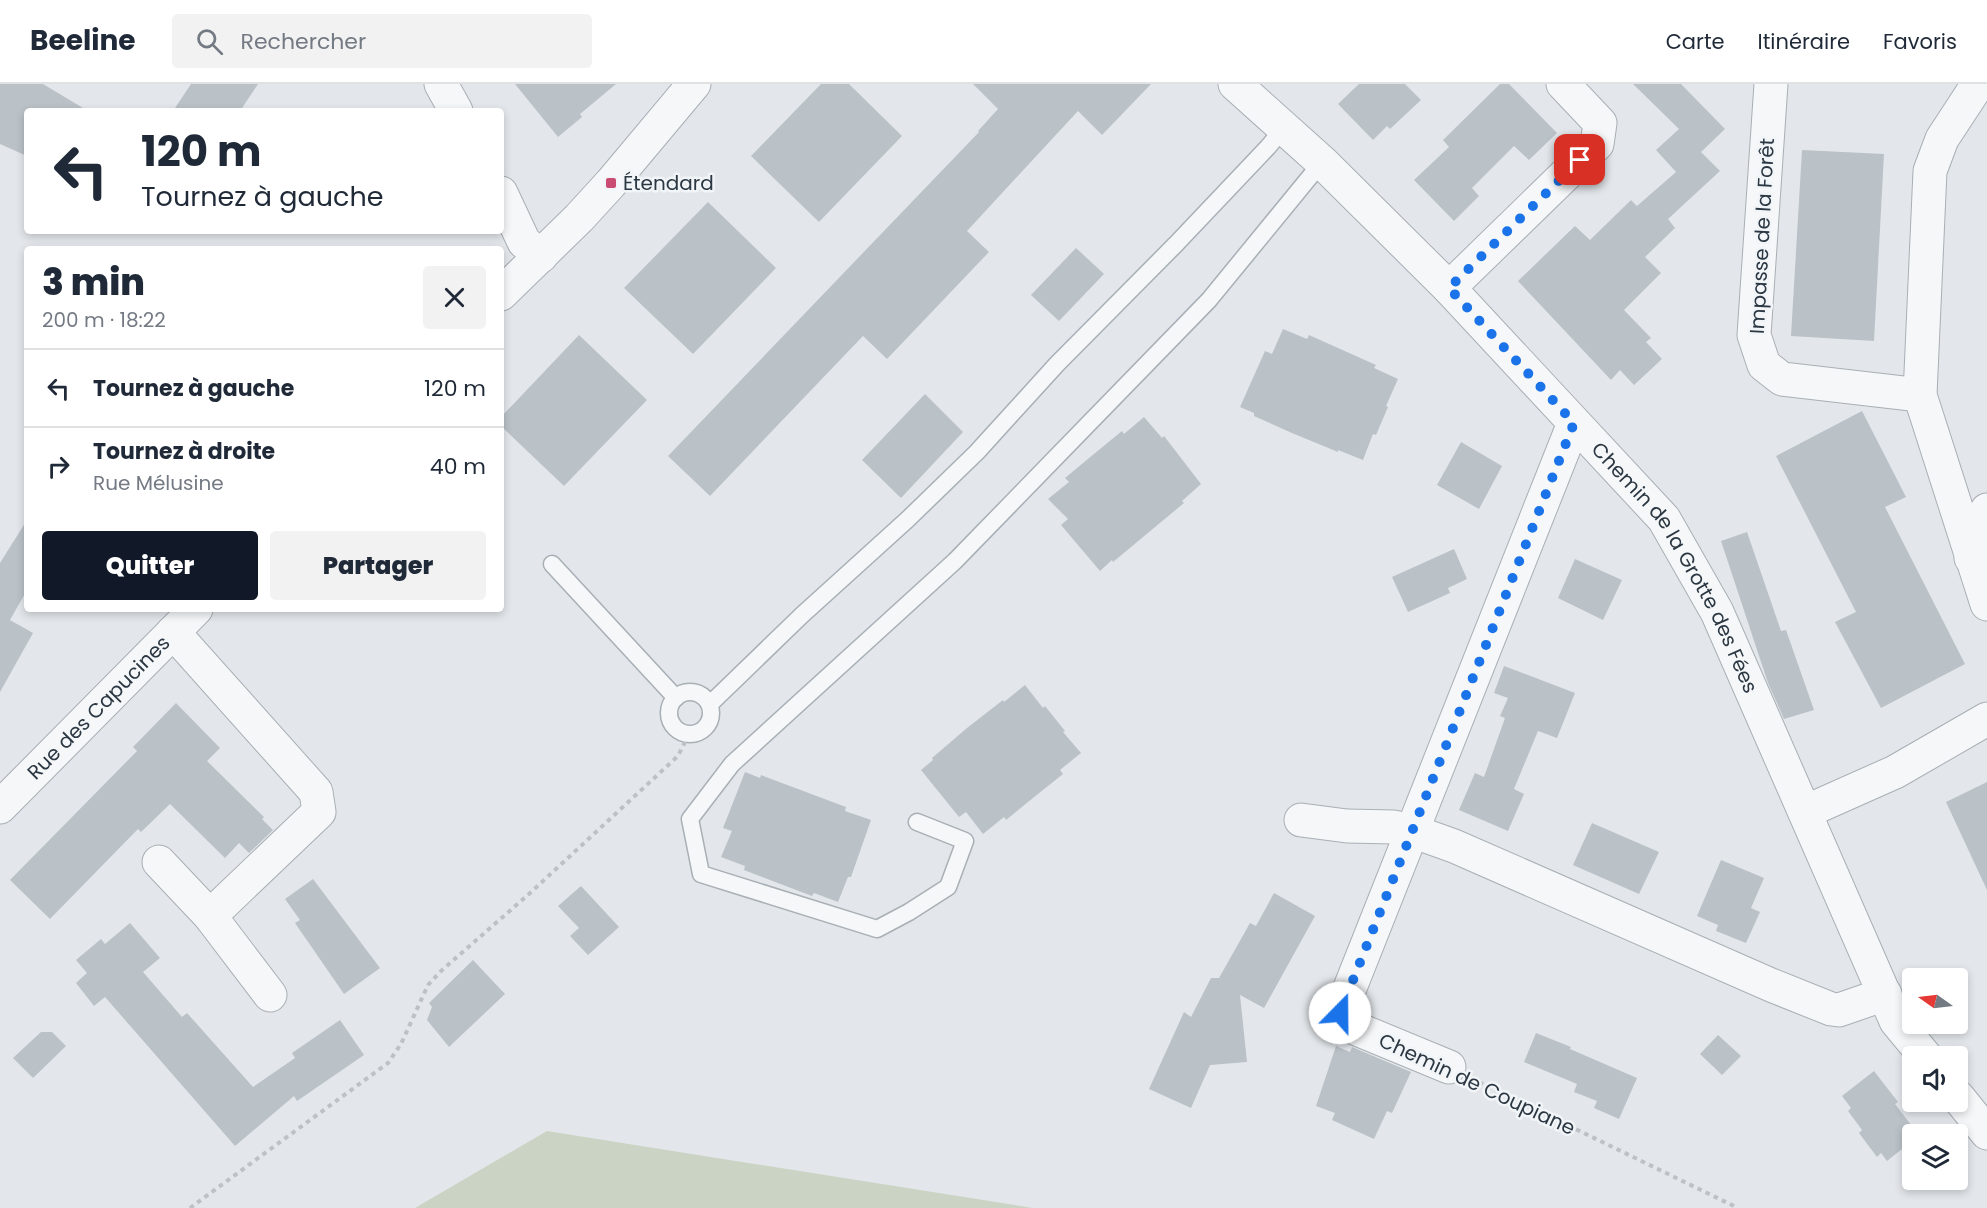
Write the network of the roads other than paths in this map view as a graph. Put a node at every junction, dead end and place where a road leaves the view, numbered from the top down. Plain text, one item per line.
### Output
1 (441, 84) edge
2 (694, 84) edge
3 (1235, 84) edge
4 (1563, 84) edge
5 (1771, 84) edge
6 (1978, 84) edge
7 (454, 108) edge
8 (1284, 128) junction
9 (1322, 162) junction
10 (504, 199) edge
11 (541, 256) junction
12 (1449, 288) junction
13 (504, 291) edge
14 (1920, 395) junction
15 (1574, 423) junction
16 (1987, 510) edge
17 (1971, 558) junction
18 (552, 564) dead end
19 (1987, 604) edge
20 (193, 612) edge
21 (173, 632) junction
22 (676, 698) junction
23 (710, 704) junction
24 (1987, 719) edge
25 (0, 807) edge
26 (1805, 812) junction
27 (1301, 820) dead end
28 (917, 822) dead end
29 (1412, 831) junction
30 (159, 862) dead end
31 (210, 916) junction
32 (1885, 994) junction
33 (270, 995) dead end
34 (1917, 1046) edge
35 (1449, 1067) road end
36 (1968, 1109) edge
37 (1987, 1133) edge

1 - 7 street
2 - 11 street
3 - 8 street, Chemin de la Grotte des Fées
4 - 12 street
5 - 14 street, Impasse de la Forêt
6 - 14 street
8 - 9 street, Chemin de la Grotte des Fées
8 - 23 lane
9 - 12 street, Chemin de la Grotte des Fées
9 - 28 lane
10 - 11 street
11 - 13 street
12 - 15 street, Chemin de la Grotte des Fées
14 - 17 street
15 - 26 street, Chemin de la Grotte des Fées
15 - 29 street, Chemin de Coupiane
16 - 17 street
17 - 19 street
18 - 22 lane
20 - 21 street, Rue des Capucines
21 - 25 street, Rue des Capucines
21 - 31 street
22 - 23 lane
22 - 23 lane
24 - 26 street
26 - 32 street, Chemin de la Grotte des Fées
27 - 29 street
29 - 32 street
29 - 35 street, Chemin de Coupiane
30 - 31 street
31 - 33 street
32 - 34 street, Chemin de la Grotte des Fées
36 - 37 street

